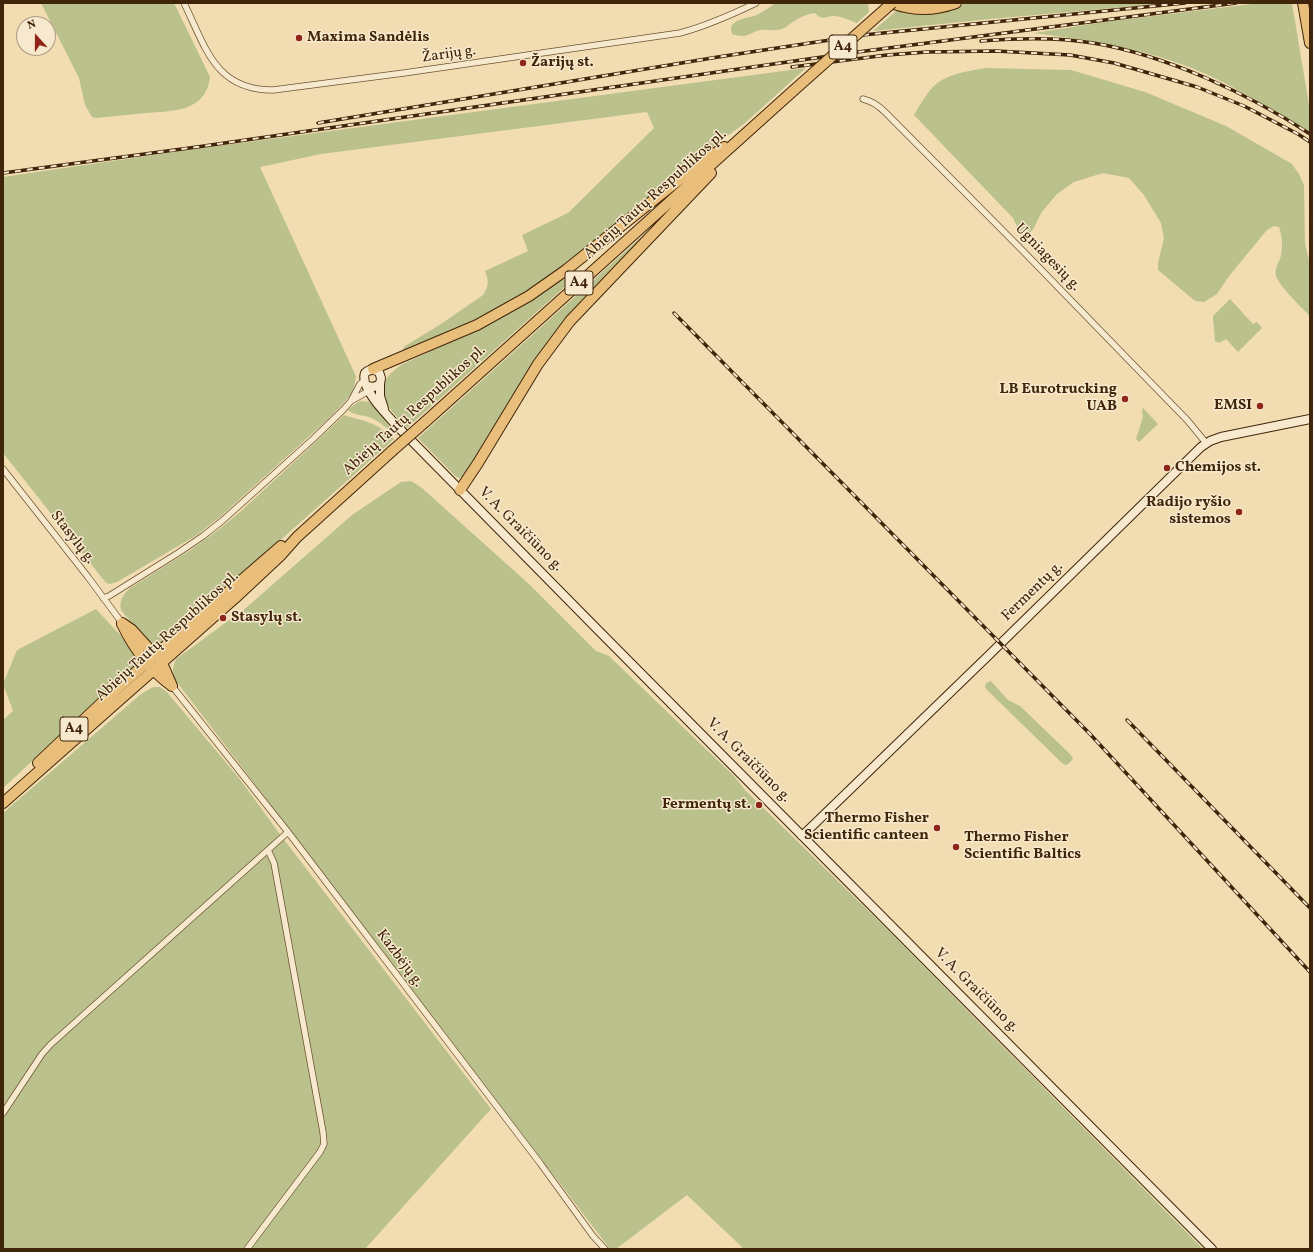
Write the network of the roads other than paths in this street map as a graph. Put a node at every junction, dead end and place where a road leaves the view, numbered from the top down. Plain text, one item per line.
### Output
1 (184, 3) edge
2 (756, 3) edge
3 (892, 3) edge
4 (956, 3) edge
5 (1303, 3) edge
6 (1310, 43) edge
7 (863, 99) dead end
8 (748, 132) junction
9 (734, 145) junction
10 (373, 369) junction
11 (370, 386) junction
12 (351, 401) junction
13 (384, 410) junction
14 (1310, 419) edge
15 (1206, 443) junction
16 (3, 469) edge
17 (460, 490) junction
18 (297, 537) junction
19 (103, 598) junction
20 (122, 623) junction
21 (155, 654) junction
22 (146, 662) junction
23 (162, 663) junction
24 (153, 671) junction
25 (172, 686) junction
26 (3, 796) edge
27 (3, 803) edge
28 (288, 832) junction
29 (802, 836) junction
30 (268, 850) junction
31 (3, 1113) edge
32 (247, 1249) edge
33 (605, 1249) edge
34 (1212, 1249) edge

1 - 2 street, Žarijų g.
3 - 4 highway
3 - 8 highway, Abiejų Tautų Respublikos pl. / A4, bridge
5 - 6 highway
7 - 15 street, Ugniagesių g.
8 - 9 highway, Abiejų Tautų Respublikos pl. / A4
8 - 10 highway
9 - 17 highway
9 - 18 highway, Abiejų Tautų Respublikos pl. / A4, bridge
10 - 11 main road
10 - 11 main road
11 - 12 street
11 - 12 street
11 - 13 main road, V. A. Graičiūno g.
11 - 13 main road, V. A. Graičiūno g.
12 - 19 street
13 - 17 main road, V. A. Graičiūno g.
14 - 15 main road, Fermentų g.
15 - 29 main road, Fermentų g.
16 - 19 street, Stasylų g.
17 - 29 main road, V. A. Graičiūno g.
18 - 21 highway, Abiejų Tautų Respublikos pl. / A4
18 - 23 highway, Abiejų Tautų Respublikos pl. / A4
19 - 20 street, Stasylų g.
20 - 21 highway
20 - 22 highway
21 - 22 highway, Abiejų Tautų Respublikos pl. / A4
21 - 23 highway
22 - 24 highway
22 - 26 highway, Abiejų Tautų Respublikos pl. / A4
23 - 24 highway, Abiejų Tautų Respublikos pl. / A4
23 - 25 highway
24 - 25 highway
24 - 27 highway, Abiejų Tautų Respublikos pl. / A4
25 - 28 street, Kazbėjų g.
28 - 30 street
28 - 33 street, Kazbėjų g.
29 - 34 main road, V. A. Graičiūno g.
30 - 31 street
30 - 32 street

